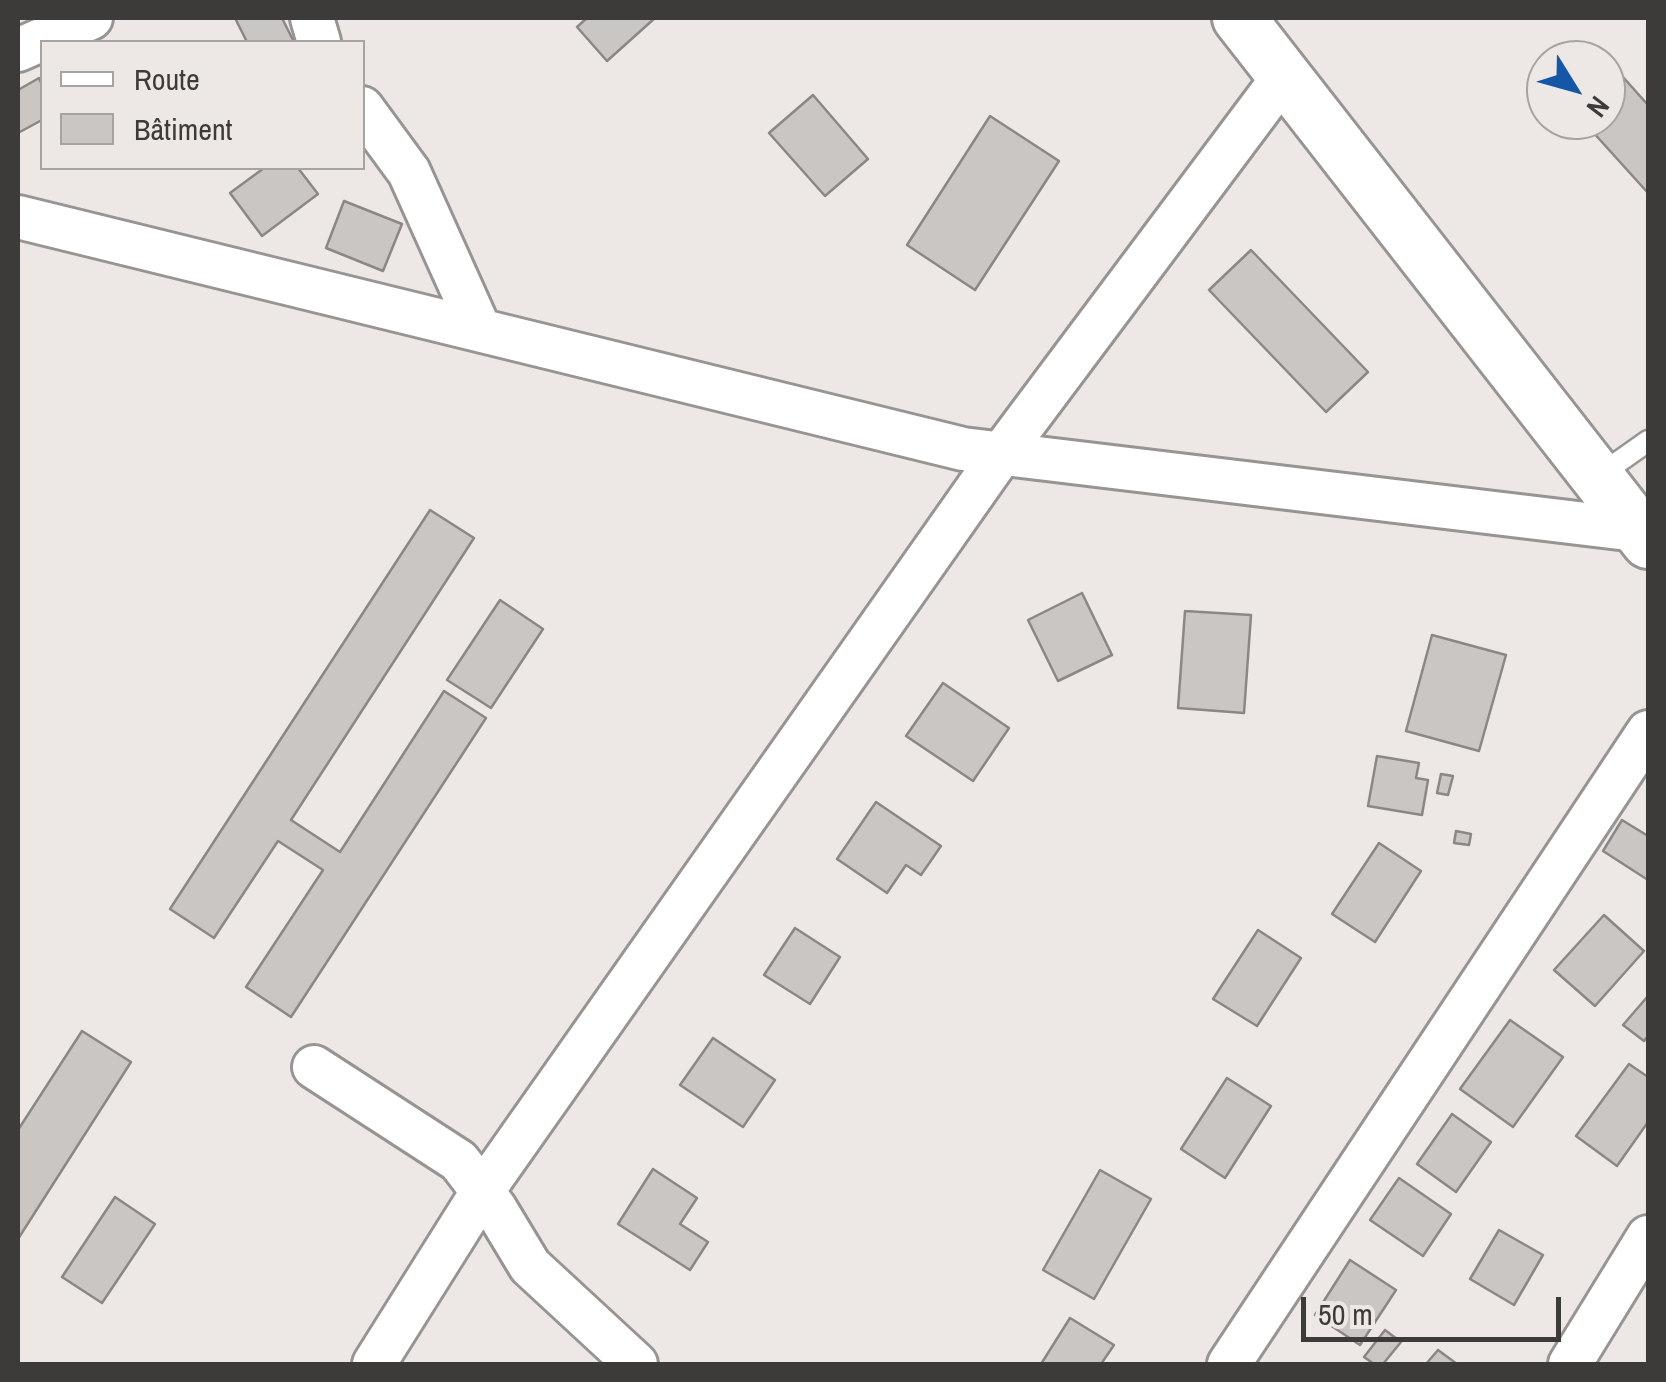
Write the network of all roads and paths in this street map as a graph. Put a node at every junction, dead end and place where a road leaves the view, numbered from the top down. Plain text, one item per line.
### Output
1 (91, 18) edge
2 (1238, 18) edge
3 (41, 40) edge
4 (1284, 76) junction
5 (365, 112) edge
6 (18, 216) edge
7 (480, 330) junction
8 (1648, 441) edge
9 (1002, 453) junction
10 (1596, 478) junction
11 (1642, 536) edge
12 (1648, 732) edge
13 (314, 1067) dead end
14 (482, 1192) junction
15 (1648, 1237) edge
16 (374, 1364) edge
17 (636, 1364) edge
18 (1229, 1364) edge
19 (1570, 1364) edge

1 - 3 street
2 - 4 street
4 - 9 street
4 - 10 street
5 - 7 street
6 - 7 street
7 - 9 street
8 - 10 lane
9 - 11 street
9 - 14 street
10 - 11 street
12 - 18 street
13 - 14 street
14 - 16 street
14 - 17 street
15 - 19 street

